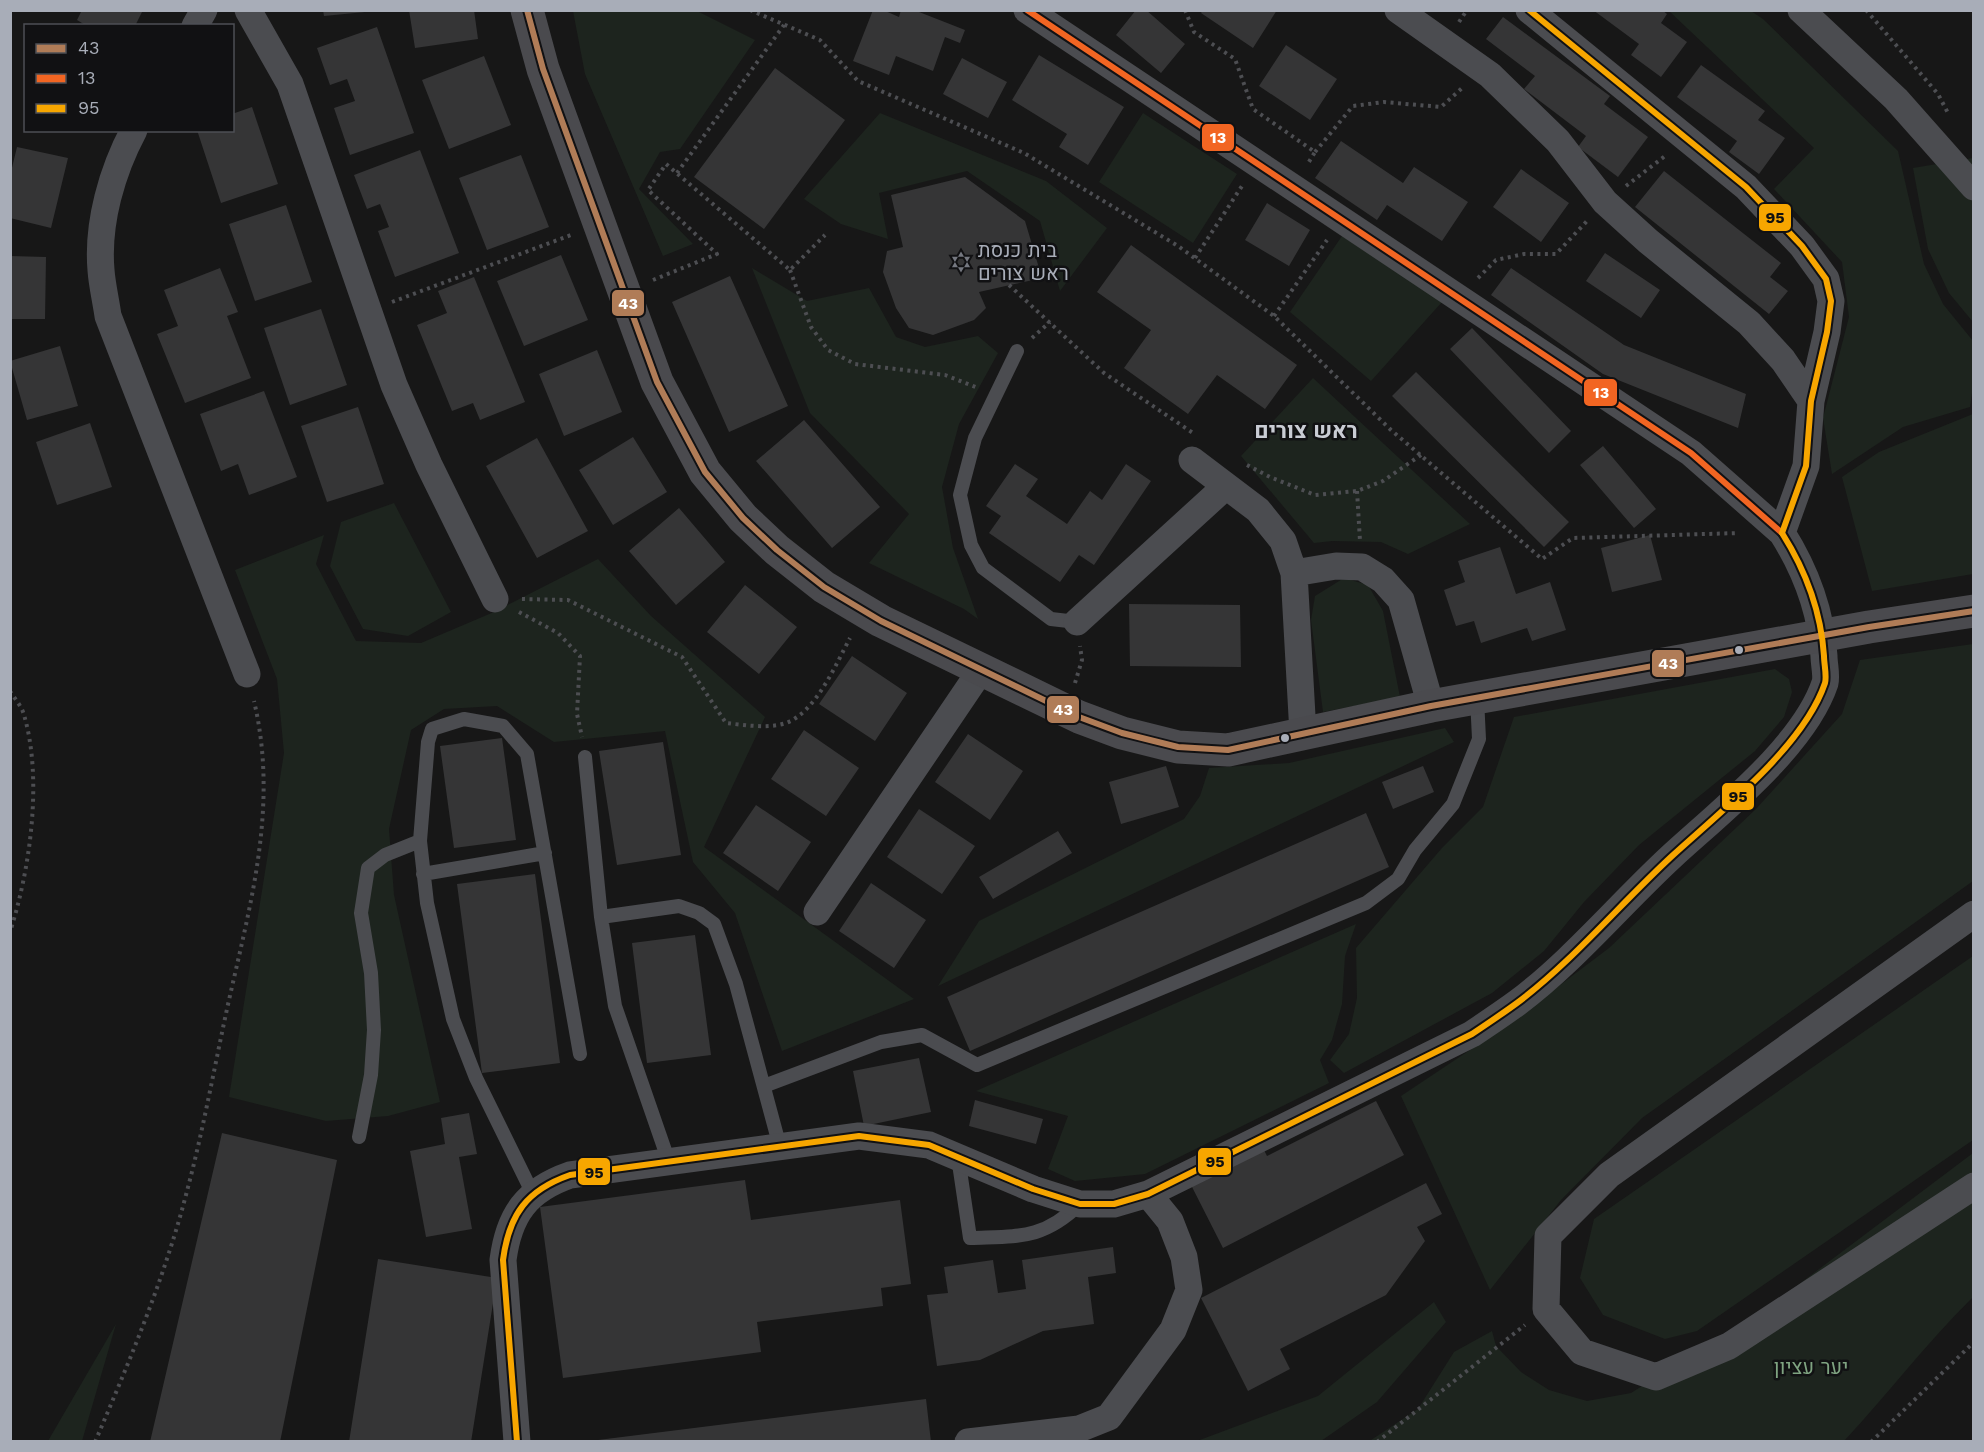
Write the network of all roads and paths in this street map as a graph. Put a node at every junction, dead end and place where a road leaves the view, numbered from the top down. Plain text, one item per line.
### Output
1 (204, 10) edge
2 (248, 10) edge
3 (527, 10) edge
4 (750, 10) edge
5 (1026, 10) edge
6 (1185, 10) edge
7 (1398, 10) edge
8 (1529, 10) edge
9 (1801, 10) edge
10 (1866, 10) edge
11 (196, 24) edge
12 (784, 25) junction
13 (1482, 69) junction
14 (1954, 125) dead end
15 (133, 132) edge
16 (1686, 139) junction
17 (1315, 152) junction
18 (1256, 164) junction
19 (676, 173) junction
20 (1974, 187) edge
21 (1293, 189) junction
22 (1605, 202) junction
23 (1341, 220) junction
24 (600, 225) junction
25 (825, 236) dead end
26 (1195, 258) junction
27 (790, 270) junction
28 (1009, 285) dead end
29 (624, 291) junction
30 (1457, 299) junction
31 (369, 311) junction
32 (1274, 316) junction
33 (1017, 351) dead end
34 (996, 395) junction
35 (1811, 401) junction
36 (1421, 455) junction
37 (1192, 460) joint
38 (1243, 462) dead end
39 (1226, 486) junction
40 (1358, 491) junction
41 (1782, 533) junction
42 (1362, 567) junction
43 (1294, 573) junction
44 (495, 599) junction
45 (865, 611) junction
46 (1974, 611) edge
47 (1077, 622) junction
48 (1822, 636) junction
49 (981, 670) junction
50 (248, 674) joint
51 (10, 691) edge
52 (1477, 698) junction
53 (1431, 706) junction
54 (1066, 711) junction
55 (1303, 734) junction
56 (585, 757) joint
57 (420, 841) junction
58 (545, 853) junction
59 (423, 874) junction
60 (817, 912) dead end
61 (1974, 914) edge
62 (601, 917) junction
63 (10, 932) edge
64 (580, 1054) dead end
65 (764, 1086) junction
66 (359, 1137) dead end
67 (780, 1147) junction
68 (958, 1157) junction
69 (669, 1162) junction
70 (1974, 1186) edge
71 (533, 1194) junction
72 (1148, 1194) junction
73 (1080, 1204) junction
74 (1546, 1309) junction
75 (1974, 1342) edge
76 (95, 1442) edge
77 (517, 1442) edge
78 (968, 1442) edge
79 (1377, 1442) edge
80 (1871, 1442) edge

1 - 11 street
2 - 31 street
3 - 24 street
4 - 12 path
5 - 18 street
6 - 17 path
7 - 13 street
8 - 16 street
9 - 20 street
10 - 14 path
12 - 19 path
12 - 26 path
13 - 17 path
13 - 22 street
15 - 50 street
16 - 22 path
16 - 35 street
17 - 21 path
18 - 21 street
18 - 26 path
19 - 27 path
19 - 29 path
21 - 23 street
22 - 30 path
22 - 35 street
23 - 30 street
23 - 32 path
24 - 29 street
24 - 31 path
25 - 27 path
26 - 32 path
27 - 34 path
28 - 37 path
29 - 45 street
30 - 41 street
31 - 44 street
32 - 36 path
33 - 34 lane
34 - 47 lane
35 - 41 street
36 - 40 path
36 - 41 path
37 - 39 street
38 - 40 path
39 - 43 street
39 - 47 street
40 - 42 path
41 - 48 street
42 - 43 street
42 - 53 street
43 - 55 street
44 - 45 path
44 - 56 path
45 - 49 street
46 - 48 street
47 - 54 path
48 - 52 street
48 - 72 street
49 - 54 street
49 - 60 street
50 - 76 path
51 - 63 path
52 - 53 street
52 - 65 lane
53 - 55 street
54 - 55 street
56 - 62 lane
57 - 58 lane
57 - 59 lane
57 - 66 lane
58 - 59 lane
58 - 64 lane
59 - 71 lane
61 - 74 street
62 - 65 lane
62 - 69 lane
65 - 67 lane
67 - 68 street
67 - 69 street
68 - 73 street
68 - 73 lane
69 - 71 street
70 - 74 street
71 - 77 street
72 - 73 street
72 - 78 street
74 - 79 path
75 - 80 path

